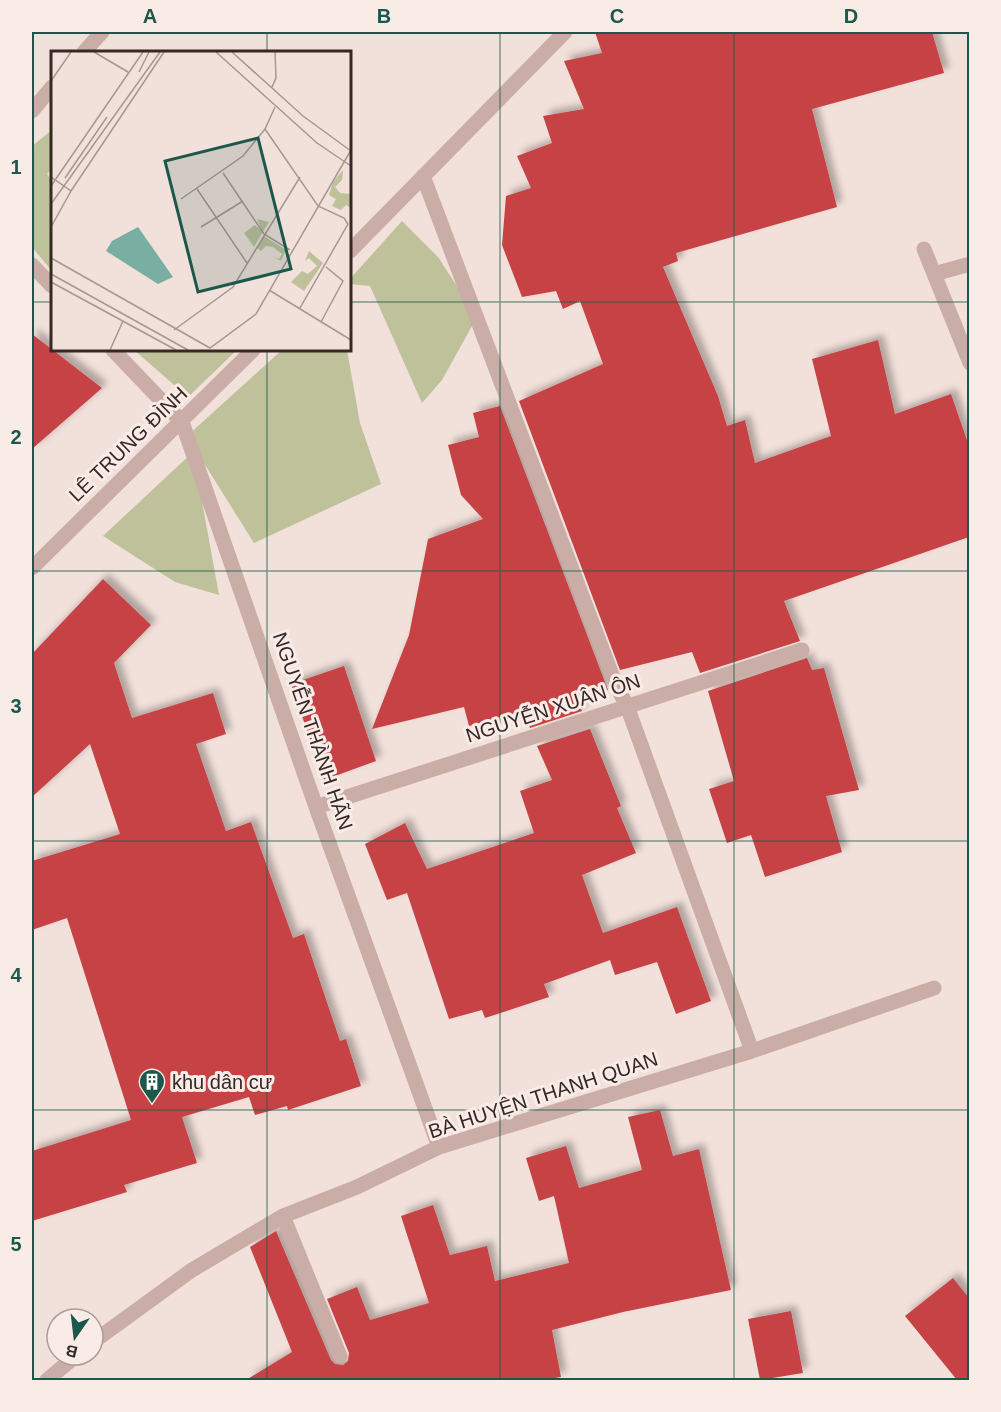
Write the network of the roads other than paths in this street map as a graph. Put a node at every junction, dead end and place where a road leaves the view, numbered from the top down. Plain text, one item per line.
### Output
1 (102, 32) edge
2 (566, 32) edge
3 (85, 51) edge
4 (51, 88) edge
5 (32, 111) edge
6 (423, 176) junction
7 (924, 249) dead end
8 (351, 250) edge
9 (969, 264) edge
10 (32, 265) edge
11 (934, 274) junction
12 (51, 285) edge
13 (114, 351) edge
14 (252, 351) edge
15 (969, 363) edge
16 (182, 422) junction
17 (32, 568) edge
18 (802, 650) dead end
19 (627, 706) junction
20 (316, 807) junction
21 (934, 988) dead end
22 (752, 1051) junction
23 (439, 1147) junction
24 (283, 1216) junction
25 (105, 1333) edge
26 (340, 1356) dead end
27 (63, 1367) edge
28 (47, 1380) edge

1 - 3 street
2 - 6 street
4 - 5 street
6 - 8 street
6 - 19 street
7 - 11 street
9 - 11 street
10 - 12 street
11 - 15 street
13 - 16 street, NGUYỄN THÀNH HÃN
14 - 16 street, LÊ TRUNG ĐÌNH
16 - 17 street, LÊ TRUNG ĐÌNH
16 - 20 street, NGUYỄN THÀNH HÃN
18 - 19 street, NGUYỄN XUÂN ÔN
19 - 20 street, NGUYỄN XUÂN ÔN
19 - 22 street
20 - 23 street, NGUYỄN THÀNH HÃN
21 - 22 street, BÀ HUYỆN THANH QUAN
22 - 23 street, BÀ HUYỆN THANH QUAN
23 - 24 street, BÀ HUYỆN THANH QUAN
24 - 25 street, BÀ HUYỆN THANH QUAN
24 - 26 street
27 - 28 street

